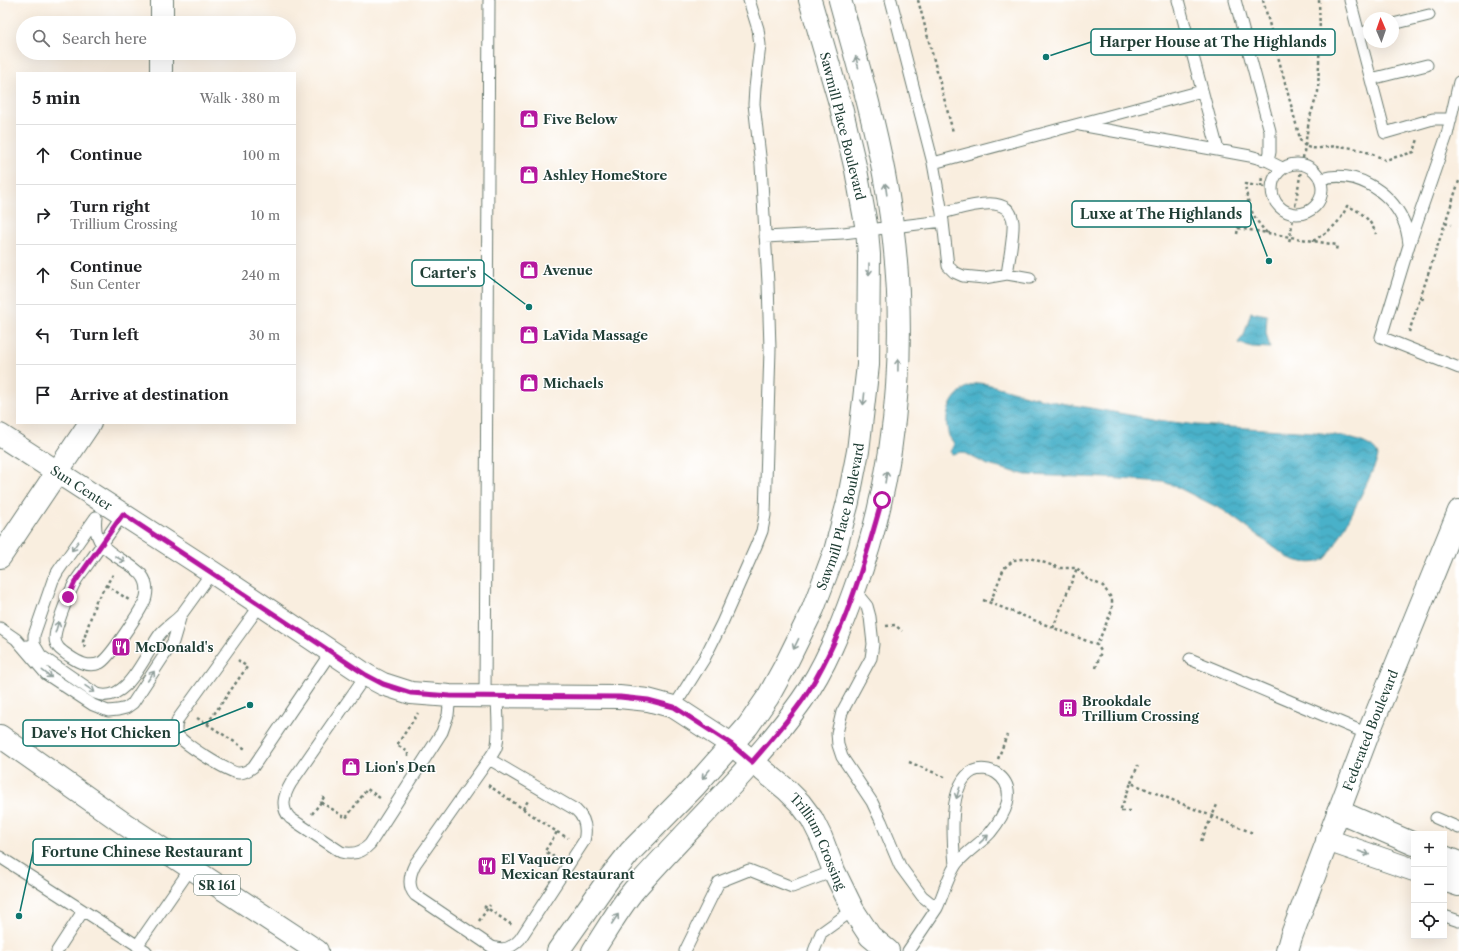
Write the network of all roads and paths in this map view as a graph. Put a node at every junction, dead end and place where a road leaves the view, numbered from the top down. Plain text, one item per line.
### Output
1 (162, 0) edge
2 (489, 0) edge
3 (749, 0) edge
4 (810, 0) edge
5 (840, 0) edge
6 (891, 0) edge
7 (918, 0) edge
8 (1178, 0) edge
9 (1235, 0) edge
10 (1262, 0) edge
11 (1319, 0) edge
12 (1350, 0) edge
13 (1429, 15) dead end
14 (162, 16) edge
15 (1399, 22) edge
16 (1363, 30) edge
17 (1366, 48) edge
18 (161, 60) edge
19 (1427, 65) dead end
20 (161, 72) edge
21 (1371, 79) junction
22 (1459, 82) edge
23 (1202, 91) junction
24 (1451, 119) junction
25 (1078, 125) junction
26 (953, 132) dead end
27 (1418, 137) dead end
28 (1305, 146) junction
29 (1218, 150) junction
30 (1268, 161) junction
31 (933, 163) junction
32 (1302, 164) junction
33 (1282, 168) junction
34 (1321, 179) junction
35 (1459, 180) edge
36 (1272, 188) junction
37 (1294, 214) junction
38 (943, 217) junction
39 (1445, 223) junction
40 (1451, 225) dead end
41 (892, 228) junction
42 (867, 230) junction
43 (1267, 233) junction
44 (1237, 234) dead end
45 (1376, 234) dead end
46 (765, 237) junction
47 (1290, 237) junction
48 (1313, 241) junction
49 (1289, 243) dead end
50 (1409, 245) junction
51 (1336, 250) dead end
52 (1007, 274) junction
53 (1030, 278) dead end
54 (1420, 298) junction
55 (1425, 300) dead end
56 (1404, 346) junction
57 (1459, 368) edge
58 (89, 424) edge
59 (2, 441) edge
60 (58, 472) junction
61 (108, 511) junction
62 (1459, 511) edge
63 (102, 544) junction
64 (0, 557) edge
65 (1077, 568) junction
66 (116, 570) dead end
67 (212, 572) junction
68 (106, 585) junction
69 (854, 590) junction
70 (983, 600) dead end
71 (990, 603) junction
72 (135, 604) dead end
73 (261, 604) junction
74 (181, 615) junction
75 (884, 626) dead end
76 (0, 628) edge
77 (1052, 628) junction
78 (902, 631) dead end
79 (12, 635) junction
80 (1097, 645) junction
81 (226, 652) junction
82 (331, 652) junction
83 (41, 655) junction
84 (88, 655) dead end
85 (1190, 659) dead end
86 (1096, 668) dead end
87 (366, 675) junction
88 (450, 696) junction
89 (491, 696) junction
90 (674, 707) junction
91 (418, 713) dead end
92 (207, 724) junction
93 (176, 727) junction
94 (1368, 734) junction
95 (1007, 735) dead end
96 (0, 736) edge
97 (731, 744) junction
98 (249, 751) dead end
99 (489, 759) junction
100 (404, 762) dead end
101 (752, 762) junction
102 (909, 762) dead end
103 (1138, 765) dead end
104 (993, 771) junction
105 (476, 777) junction
106 (947, 779) dead end
107 (1131, 783) junction
108 (363, 787) dead end
109 (367, 789) junction
110 (384, 792) dead end
111 (324, 797) dead end
112 (1217, 805) dead end
113 (1130, 811) dead end
114 (1338, 811) junction
115 (1211, 816) junction
116 (1436, 818) dead end
117 (1459, 828) edge
118 (557, 832) junction
119 (1253, 832) dead end
120 (568, 838) dead end
121 (1327, 840) junction
122 (1201, 841) dead end
123 (1411, 843) edge
124 (0, 857) edge
125 (1447, 858) edge
126 (558, 859) dead end
127 (1459, 863) edge
128 (955, 865) junction
129 (192, 868) junction
130 (1411, 869) edge
131 (834, 871) junction
132 (1447, 881) edge
133 (1459, 885) edge
134 (484, 906) dead end
135 (937, 908) junction
136 (853, 910) junction
137 (83, 911) junction
138 (1447, 917) edge
139 (1459, 922) edge
140 (513, 925) dead end
141 (142, 948) edge
142 (883, 949) edge
143 (57, 951) edge
144 (317, 951) edge
145 (558, 951) edge
146 (593, 951) edge
147 (685, 951) edge
148 (814, 951) edge
149 (908, 951) edge
150 (1287, 951) edge

1 - 14 street
2 - 89 lane
3 - 46 lane
4 - 42 street, Sawmill Place Boulevard
41 -> 5 street, Sawmill Place Boulevard
6 - 31 lane
7 - 26 path
8 - 23 lane
9 - 30 lane
10 - 28 path
11 - 28 path
12 - 16 lane
13 - 15 lane
17 - 21 lane
18 - 20 street
19 - 21 lane
21 - 24 lane
22 - 24 lane
23 - 25 lane
23 - 29 lane
24 - 50 lane
25 - 29 lane
25 - 31 lane
27 - 28 path
28 - 32 path
29 - 30 lane
30 - 33 lane
31 - 38 lane
32 - 33 lane
32 - 34 lane
32 - 37 path
33 - 36 lane
34 - 37 lane
34 - 50 lane
35 - 39 path
36 - 37 lane
36 - 43 path
37 - 47 path
38 - 41 lane
38 - 52 lane
38 - 52 lane
39 - 40 path
39 - 54 path
41 - 42 lane
69 -> 41 street, Sawmill Place Boulevard
42 - 46 lane
42 -> 97 street, Sawmill Place Boulevard
43 - 44 path
43 - 47 path
45 - 48 path
46 - 90 lane
47 - 48 path
47 - 49 path
48 - 51 path
50 - 56 lane
52 - 53 lane
54 - 55 path
54 - 56 path
56 - 57 lane
58 - 60 street
59 - 60 street, Sun Center
60 - 61 street, Sun Center
60 - 64 street
61 - 63 lane
61 - 63 lane
61 - 67 street, Sun Center
61 -> 83 lane
62 - 94 street, Federated Boulevard
63 -> 63 lane
65 - 71 path
65 - 77 path
65 - 80 path
66 - 68 path
67 - 73 street, Sun Center
67 - 74 lane
68 - 72 path
68 - 84 path
69 - 101 street, Sawmill Place Boulevard
69 - 135 lane
70 - 71 path
71 - 77 path
73 - 81 lane
73 - 82 street, Sun Center
79 -> 74 lane
83 -> 74 lane
75 - 78 path
76 - 79 lane
77 - 80 path
79 - 83 lane
80 - 86 path
81 - 92 path
81 - 93 lane
82 - 87 street, Sun Center
82 - 93 lane
85 - 94 lane
87 - 88 street, Sun Center
87 - 88 lane
88 - 89 street, Sun Center
89 - 90 street, Sun Center
89 - 99 lane
90 - 97 street, Sun Center
91 - 100 path
92 - 93 path
92 - 98 path
94 - 114 street, Federated Boulevard
95 - 104 path
96 - 129 street, SR 161
97 - 101 street, Trillium Crossing
97 -> 145 street, Sawmill Place Boulevard
99 - 105 lane
99 - 105 lane
101 - 131 street, Trillium Crossing
146 -> 101 street, Sawmill Place Boulevard
102 - 106 path
103 - 107 path
104 -> 128 lane
128 -> 104 lane
105 - 118 path
107 - 113 path
107 - 115 path
108 - 109 path
109 - 110 path
109 - 111 path
112 - 115 path
114 - 121 street, Federated Boulevard
114 - 123 street
115 - 119 path
115 - 122 path
116 - 117 lane
118 - 120 path
118 - 126 path
121 -> 130 street
121 - 150 street, Federated Boulevard
124 - 137 lane
125 - 127 street
128 - 135 lane
129 - 141 lane
129 - 144 street, SR 161
131 - 136 street, Trillium Crossing
131 - 147 lane
132 - 133 street
134 - 140 path
135 - 149 lane
136 - 142 street, Trillium Crossing
136 - 148 lane
137 - 141 lane
137 - 143 lane
138 - 139 lane

